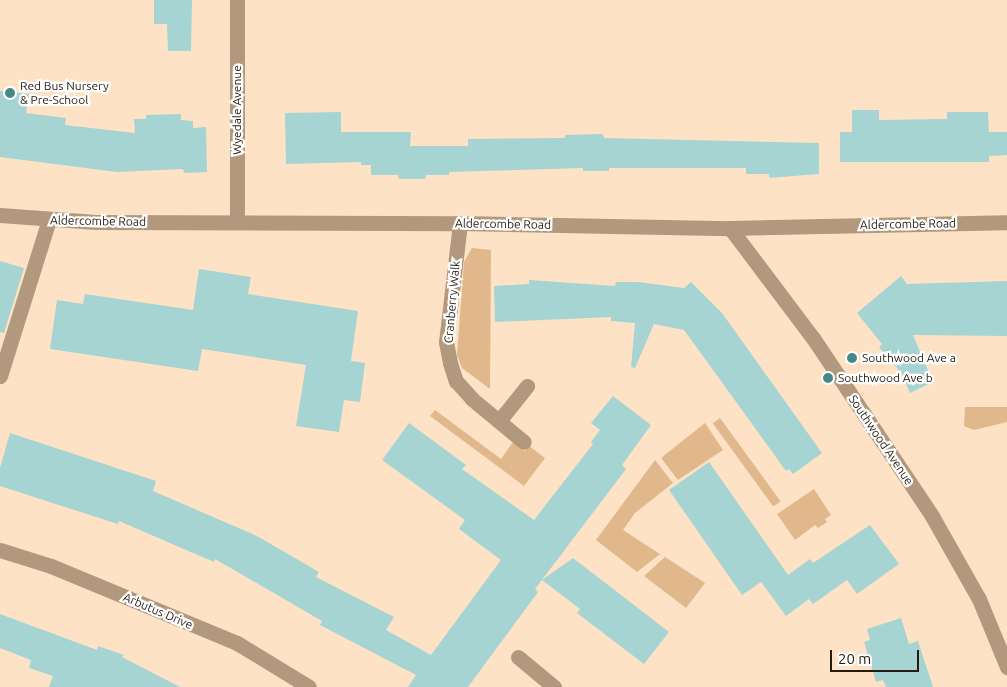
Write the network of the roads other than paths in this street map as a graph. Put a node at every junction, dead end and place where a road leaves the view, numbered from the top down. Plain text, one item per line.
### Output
1 (237, 0) edge
2 (0, 216) edge
3 (49, 220) junction
4 (236, 221) junction
5 (1007, 222) edge
6 (460, 223) junction
7 (730, 228) junction
8 (0, 376) edge
9 (527, 386) dead end
10 (499, 421) junction
11 (524, 442) dead end
12 (0, 550) edge
13 (518, 658) dead end
14 (1007, 667) edge
15 (309, 687) edge
16 (554, 687) edge

1 - 4 street, Wyedale Avenue
2 - 3 street, Aldercombe Road
3 - 4 street, Aldercombe Road
3 - 8 street
4 - 6 street, Aldercombe Road
5 - 7 street, Aldercombe Road
6 - 7 street, Aldercombe Road
6 - 10 street, Cranberry Walk
7 - 14 street, Southwood Avenue
9 - 10 street
10 - 11 street, Cranberry Walk
12 - 15 street, Arbutus Drive
13 - 16 street

